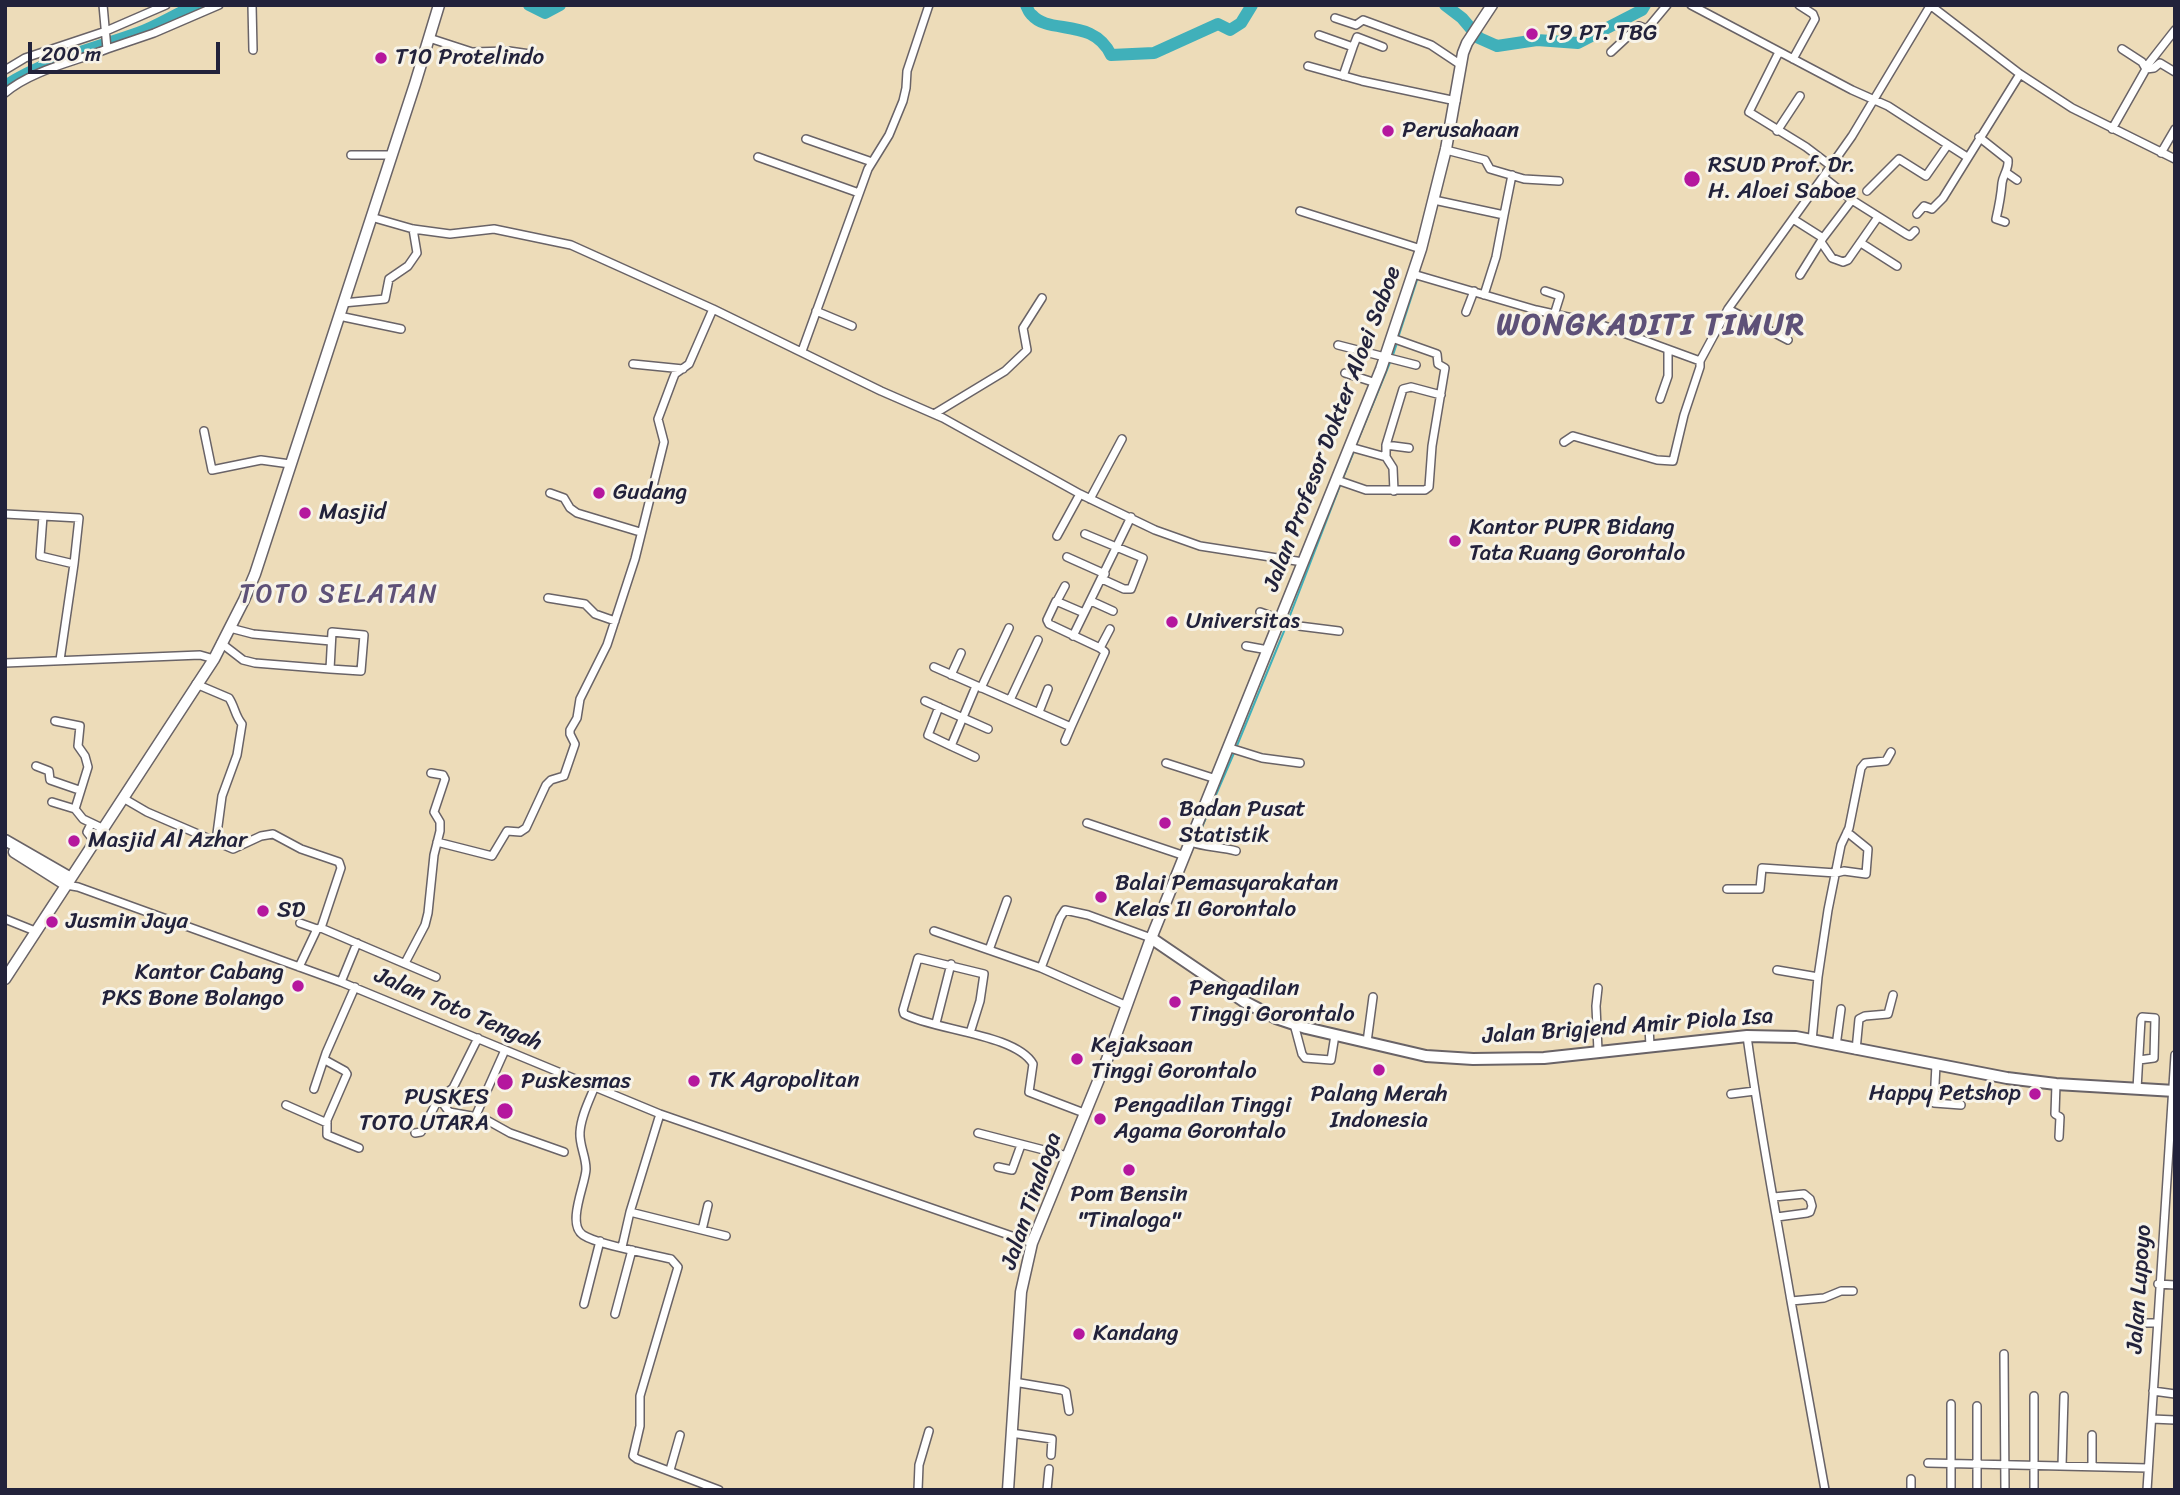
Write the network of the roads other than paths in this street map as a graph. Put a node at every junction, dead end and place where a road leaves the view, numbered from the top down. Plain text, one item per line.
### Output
1 (103, 5) edge
2 (166, 5) edge
3 (219, 5) edge
4 (252, 5) edge
5 (439, 5) edge
6 (929, 5) edge
7 (1492, 5) edge
8 (1667, 5) edge
9 (1690, 5) edge
10 (1799, 5) edge
11 (1933, 6) edge
12 (1335, 19) dead end
13 (2175, 30) edge
14 (106, 33) junction
15 (1319, 34) dead end
16 (429, 38) junction
17 (1353, 47) junction
18 (1383, 47) dead end
19 (106, 48) junction
20 (2122, 49) dead end
21 (253, 50) dead end
22 (1611, 52) dead end
23 (1779, 52) junction
24 (537, 55) dead end
25 (1793, 59) junction
26 (1461, 65) junction
27 (1308, 66) dead end
28 (2146, 68) junction
29 (5, 70) edge
30 (2175, 72) edge
31 (2020, 75) junction
32 (1343, 76) junction
33 (5, 93) edge
34 (1800, 96) dead end
35 (1875, 100) junction
36 (1456, 101) junction
37 (2112, 129) junction
38 (2175, 129) edge
39 (1777, 131) junction
40 (1979, 137) junction
41 (806, 139) dead end
42 (1947, 146) junction
43 (1450, 152) junction
44 (2161, 153) junction
45 (351, 155) dead end
46 (391, 155) junction
47 (758, 157) dead end
48 (1967, 157) junction
49 (2175, 159) edge
50 (872, 162) junction
51 (1831, 166) junction
52 (2007, 173) junction
53 (1512, 175) junction
54 (1823, 177) junction
55 (2017, 180) dead end
56 (1559, 181) dead end
57 (1867, 191) dead end
58 (859, 193) junction
59 (1437, 200) junction
60 (1852, 200) junction
61 (1300, 211) dead end
62 (1917, 214) dead end
63 (1504, 215) junction
64 (370, 217) junction
65 (1878, 217) junction
66 (1793, 219) junction
67 (2005, 222) dead end
68 (413, 229) junction
69 (1915, 231) dead end
70 (1822, 240) junction
71 (1861, 243) junction
72 (1422, 249) junction
73 (1897, 266) dead end
74 (1800, 275) dead end
75 (1418, 276) junction
76 (1474, 291) junction
77 (1545, 291) dead end
78 (1484, 295) junction
79 (1042, 298) dead end
80 (343, 303) junction
81 (713, 309) junction
82 (1728, 309) junction
83 (817, 311) junction
84 (1466, 312) dead end
85 (1554, 314) junction
86 (339, 316) junction
87 (852, 326) dead end
88 (401, 329) dead end
89 (1397, 340) junction
90 (1788, 340) dead end
91 (1338, 345) dead end
92 (802, 351) junction
93 (1668, 351) junction
94 (1390, 358) junction
95 (1700, 361) junction
96 (633, 364) dead end
97 (1416, 365) dead end
98 (684, 369) junction
99 (1345, 373) dead end
100 (1376, 383) junction
101 (1441, 395) junction
102 (1660, 398) dead end
103 (934, 414) junction
104 (204, 431) dead end
105 (1122, 439) dead end
106 (1564, 442) dead end
107 (1386, 445) junction
108 (1409, 448) dead end
109 (1355, 449) junction
110 (1385, 457) junction
111 (290, 464) junction
112 (1340, 481) junction
113 (1394, 491) junction
114 (550, 494) dead end
115 (1080, 494) junction
116 (1090, 499) junction
117 (5, 514) edge
118 (43, 516) junction
119 (1131, 517) junction
120 (640, 532) junction
121 (1085, 534) dead end
122 (1056, 536) dead end
123 (1117, 547) junction
124 (1068, 557) dead end
125 (1303, 562) junction
126 (74, 564) junction
127 (1103, 576) junction
128 (1065, 586) dead end
129 (548, 598) dead end
130 (1057, 601) junction
131 (1091, 601) junction
132 (1113, 611) dead end
133 (1260, 612) dead end
134 (1084, 613) junction
135 (1286, 620) junction
136 (615, 621) junction
137 (230, 628) junction
138 (1009, 628) dead end
139 (1110, 629) dead end
140 (1339, 631) dead end
141 (1073, 636) junction
142 (1038, 639) dead end
143 (331, 641) junction
144 (221, 643) junction
145 (1246, 646) dead end
146 (1100, 648) junction
147 (1268, 650) junction
148 (961, 653) dead end
149 (214, 659) junction
150 (60, 660) junction
151 (5, 663) edge
152 (934, 667) dead end
153 (330, 669) junction
154 (951, 675) junction
155 (197, 684) junction
156 (979, 687) junction
157 (1048, 689) dead end
158 (1010, 700) junction
159 (925, 701) dead end
160 (939, 707) junction
161 (1039, 712) junction
162 (963, 718) junction
163 (55, 721) dead end
164 (1071, 727) junction
165 (988, 729) dead end
166 (1065, 741) dead end
167 (951, 746) junction
168 (1233, 749) junction
169 (1891, 752) dead end
170 (975, 757) dead end
171 (1166, 763) dead end
172 (1300, 763) dead end
173 (36, 766) dead end
174 (430, 773) dead end
175 (1216, 779) junction
176 (79, 790) junction
177 (123, 798) junction
178 (52, 802) dead end
179 (75, 809) junction
180 (1087, 823) dead end
181 (91, 824) junction
182 (104, 829) junction
183 (1847, 832) junction
184 (5, 840) edge
185 (216, 841) junction
186 (95, 842) junction
187 (437, 842) junction
188 (1194, 843) junction
189 (5, 847) edge
190 (1236, 851) dead end
191 (1185, 856) junction
192 (1836, 873) junction
193 (69, 882) junction
194 (1727, 889) dead end
195 (1007, 900) dead end
196 (5, 919) edge
197 (300, 923) dead end
198 (319, 929) junction
199 (35, 931) junction
200 (934, 931) dead end
201 (1151, 938) junction
202 (357, 943) junction
203 (989, 950) junction
204 (405, 963) junction
205 (951, 964) junction
206 (299, 967) junction
207 (1041, 968) junction
208 (1777, 970) dead end
209 (436, 977) dead end
210 (1818, 977) junction
211 (5, 979) edge
212 (341, 982) junction
213 (355, 987) junction
214 (1598, 988) dead end
215 (1894, 995) dead end
216 (1373, 997) dead end
217 (1127, 1006) junction
218 (1841, 1009) dead end
219 (936, 1023) junction
220 (1294, 1024) junction
221 (1648, 1027) dead end
222 (970, 1033) junction
223 (1335, 1035) junction
224 (1747, 1036) junction
225 (478, 1038) junction
226 (1812, 1041) junction
227 (1367, 1042) junction
228 (1650, 1046) junction
229 (1835, 1047) junction
230 (505, 1050) junction
231 (1856, 1050) junction
232 (1598, 1051) junction
233 (2175, 1055) edge
234 (325, 1060) junction
235 (2139, 1060) junction
236 (1936, 1065) junction
237 (2056, 1084) junction
238 (595, 1086) junction
239 (314, 1089) dead end
240 (2137, 1089) junction
241 (1755, 1091) junction
242 (2174, 1091) edge
243 (1731, 1094) dead end
244 (446, 1095) junction
245 (286, 1105) dead end
246 (1961, 1105) dead end
247 (1084, 1113) junction
248 (660, 1114) junction
249 (476, 1115) junction
250 (327, 1123) junction
251 (415, 1133) dead end
252 (978, 1133) dead end
253 (2059, 1137) dead end
254 (1021, 1145) junction
255 (359, 1148) dead end
256 (564, 1152) dead end
257 (1067, 1156) junction
258 (998, 1167) dead end
259 (1774, 1197) junction
260 (708, 1205) dead end
261 (630, 1212) junction
262 (1777, 1217) junction
263 (702, 1230) junction
264 (726, 1236) dead end
265 (600, 1241) junction
266 (1032, 1243) junction
267 (622, 1247) junction
268 (632, 1250) junction
269 (2158, 1283) junction
270 (2175, 1285) edge
271 (1853, 1291) dead end
272 (1791, 1301) junction
273 (584, 1304) dead end
274 (615, 1314) dead end
275 (2140, 1323) dead end
276 (2157, 1323) junction
277 (2004, 1354) dead end
278 (1014, 1382) junction
279 (2153, 1391) junction
280 (2175, 1394) edge
281 (2034, 1396) dead end
282 (2064, 1396) dead end
283 (1951, 1404) dead end
284 (1977, 1406) dead end
285 (1069, 1411) dead end
286 (2151, 1419) junction
287 (2175, 1420) edge
288 (929, 1431) dead end
289 (1011, 1433) junction
290 (680, 1435) dead end
291 (2092, 1435) dead end
292 (1051, 1455) dead end
293 (1928, 1463) dead end
294 (1951, 1463) junction
295 (1977, 1464) junction
296 (2005, 1464) junction
297 (2034, 1465) junction
298 (2062, 1466) junction
299 (2092, 1466) junction
300 (2148, 1468) junction
301 (1049, 1469) dead end
302 (670, 1471) junction
303 (1911, 1479) dead end
304 (1010, 1489) edge
305 (719, 1490) edge
306 (918, 1490) edge
307 (1047, 1490) edge
308 (1825, 1490) edge
309 (1910, 1490) edge
310 (1951, 1490) edge
311 (1977, 1490) edge
312 (2005, 1490) edge
313 (2034, 1490) edge
314 (2147, 1490) edge

1 - 14 street
2 - 14 street
3 - 19 street
4 - 21 street
5 - 16 street
6 - 50 street
7 - 26 street, Jalan Profesor Dokter Aloei Saboe
8 - 22 street
9 - 23 street
10 - 25 street
11 - 31 street
11 - 35 street
12 - 26 street
13 - 28 street
14 - 19 street
14 - 29 street
15 - 17 street
16 - 24 street
16 - 46 street
17 - 18 street
17 - 32 street
19 - 33 street
20 - 28 street
23 - 25 street
23 - 39 street
25 - 35 street
26 - 36 street, Jalan Profesor Dokter Aloei Saboe
27 - 32 street
28 - 30 street
28 - 37 street
31 - 37 street
31 - 40 street
32 - 36 street
34 - 39 street
35 - 42 street
35 - 51 street
36 - 43 street, Jalan Profesor Dokter Aloei Saboe
37 - 44 street
38 - 44 street
39 - 51 street
40 - 48 street
40 - 52 street
41 - 50 street
42 - 48 street
42 - 57 street
43 - 53 street
43 - 59 street, Jalan Profesor Dokter Aloei Saboe
44 - 49 street
45 - 46 street
46 - 64 street
47 - 58 street
48 - 62 street
50 - 58 street
51 - 54 street
52 - 55 street
52 - 67 street
53 - 56 street
53 - 63 street
54 - 60 street
54 - 66 street
58 - 83 street
59 - 63 street
59 - 72 street, Jalan Profesor Dokter Aloei Saboe
60 - 65 street
60 - 70 street
61 - 72 street
63 - 78 street
64 - 68 street
64 - 80 street
65 - 69 street
65 - 71 street
66 - 70 street
66 - 82 street
68 - 80 street
68 - 81 street
70 - 71 street
70 - 74 street
71 - 73 street
72 - 75 street, Jalan Profesor Dokter Aloei Saboe
75 - 76 street
75 - 89 street, Jalan Profesor Dokter Aloei Saboe
76 - 78 street
76 - 84 street
77 - 85 street
78 - 85 street
79 - 103 street
80 - 86 street
81 - 92 street
81 - 98 street
82 - 90 street
82 - 95 street
83 - 87 street
83 - 92 street
85 - 93 street
86 - 88 street
86 - 111 street
89 - 94 street, Jalan Profesor Dokter Aloei Saboe
89 - 101 street
91 - 94 street
92 - 103 street
93 - 95 street
93 - 102 street
94 - 97 street
94 - 100 street, Jalan Profesor Dokter Aloei Saboe
95 - 106 street
96 - 98 street
98 - 120 street
99 - 100 street
100 - 109 street, Jalan Profesor Dokter Aloei Saboe
101 - 107 street
101 - 113 street
103 - 115 street
104 - 111 street
105 - 116 street
107 - 108 street
107 - 110 street
109 - 110 street
109 - 112 street, Jalan Profesor Dokter Aloei Saboe
110 - 113 street
111 - 137 street
112 - 113 street
112 - 125 street, Jalan Profesor Dokter Aloei Saboe
114 - 120 street
115 - 116 street
115 - 122 street
116 - 119 street
117 - 118 street
118 - 126 street
118 - 126 street
119 - 123 street
119 - 125 street
120 - 136 street
121 - 123 street
123 - 127 street
123 - 127 street
124 - 127 street
125 - 135 street, Jalan Profesor Dokter Aloei Saboe
126 - 150 street
127 - 131 street
128 - 130 street
129 - 136 street
130 - 134 street
130 - 141 street
131 - 132 street
131 - 134 street
133 - 135 street
134 - 141 street
135 - 140 street
135 - 147 street, Jalan Profesor Dokter Aloei Saboe
136 - 187 street
137 - 143 street
137 - 144 street
138 - 156 street
139 - 146 street
141 - 146 street
142 - 158 street
143 - 153 street
143 - 153 street
144 - 149 street
144 - 153 street
145 - 147 street
146 - 164 street
147 - 168 street, Jalan Profesor Dokter Aloei Saboe
148 - 154 street
149 - 150 street
149 - 155 street
150 - 151 street
152 - 154 street
154 - 156 street
155 - 177 street
155 - 185 street
156 - 158 street
156 - 162 street
157 - 161 street
158 - 161 street
159 - 160 street
160 - 162 street
160 - 167 street
161 - 164 street
162 - 165 street
162 - 167 street
163 - 176 street
164 - 166 street
167 - 170 street
168 - 172 street
168 - 175 street, Jalan Profesor Dokter Aloei Saboe
169 - 183 street
171 - 175 street
173 - 176 street
174 - 187 street
175 - 188 street, Jalan Profesor Dokter Aloei Saboe
176 - 179 street
177 - 182 street
177 - 185 street
178 - 179 street
179 - 181 street
180 - 191 street
181 - 182 street
181 - 186 street
182 - 186 street
183 - 192 street
183 - 192 street
184 - 193 street
185 - 198 street
186 - 193 street
187 - 204 street
188 - 190 street
188 - 191 street, Jalan Profesor Dokter Aloei Saboe
189 - 193 street
191 - 201 street, Jalan Profesor Dokter Aloei Saboe
192 - 194 street
192 - 210 street
193 - 199 street
193 - 206 street, Jalan Toto Tengah
195 - 203 street
196 - 199 street
197 - 198 street
198 - 202 street
198 - 206 street
199 - 211 street
200 - 203 street
201 - 207 street
201 - 217 street, Jalan Tinaloga
201 - 220 main road, Jalan Brigjend Amir Piola Isa
202 - 204 street
202 - 212 street
203 - 207 street
204 - 209 street
205 - 219 street
205 - 219 street
205 - 222 street
206 - 212 street, Jalan Toto Tengah
207 - 217 street
208 - 210 street
210 - 226 street
212 - 213 street, Jalan Toto Tengah
213 - 225 street, Jalan Toto Tengah
213 - 234 street
214 - 232 street
215 - 231 street
216 - 227 street
217 - 247 street, Jalan Tinaloga
218 - 229 street
219 - 222 street
220 - 223 main road, Jalan Brigjend Amir Piola Isa
220 - 223 street
221 - 228 street
222 - 247 street
223 - 227 main road, Jalan Brigjend Amir Piola Isa
224 - 226 main road, Jalan Brigjend Amir Piola Isa
224 - 228 main road, Jalan Brigjend Amir Piola Isa
224 - 241 street
225 - 230 street, Jalan Toto Tengah
225 - 244 street
226 - 229 main road, Jalan Brigjend Amir Piola Isa
227 - 232 main road, Jalan Brigjend Amir Piola Isa
228 - 232 main road, Jalan Brigjend Amir Piola Isa
229 - 231 main road, Jalan Brigjend Amir Piola Isa
230 - 238 street, Jalan Toto Tengah
230 - 249 street
231 - 236 main road, Jalan Brigjend Amir Piola Isa
233 - 242 street, Jalan Lupoyo
234 - 239 street
234 - 250 street
235 - 235 street
235 - 240 street
236 - 237 main road, Jalan Brigjend Amir Piola Isa
236 - 246 street
237 - 240 main road, Jalan Brigjend Amir Piola Isa
237 - 253 street
238 - 248 street, Jalan Toto Tengah
238 - 265 street
240 - 242 main road, Jalan Brigjend Amir Piola Isa
241 - 243 street
241 - 259 street
242 - 269 street, Jalan Lupoyo
244 - 249 street
244 - 251 street
245 - 250 street
247 - 257 street, Jalan Tinaloga
248 - 261 street
248 - 266 street, Jalan Toto Tengah
249 - 256 street
250 - 255 street
252 - 254 street
254 - 257 street
254 - 258 street
257 - 266 street, Jalan Tinaloga
259 - 262 street
259 - 262 street
260 - 263 street
261 - 263 street
261 - 267 street
262 - 272 street
263 - 264 street
265 - 267 street
265 - 273 street
266 - 278 street, Jalan Tinaloga
267 - 268 street
268 - 274 street
268 - 302 street
269 - 270 street
269 - 276 street, Jalan Lupoyo
271 - 272 street
272 - 308 street
275 - 276 street
276 - 279 street, Jalan Lupoyo
277 - 296 street
278 - 285 street
278 - 289 street, Jalan Tinaloga
279 - 280 street
279 - 286 street, Jalan Lupoyo
281 - 297 street
282 - 298 street
283 - 294 street
284 - 295 street
286 - 287 street
286 - 300 street, Jalan Lupoyo
288 - 306 street
289 - 292 street
289 - 304 street, Jalan Tinaloga
290 - 302 street
291 - 299 street
293 - 294 street
294 - 295 street
294 - 310 street
295 - 296 street
295 - 311 street
296 - 297 street
296 - 312 street
297 - 298 street
297 - 313 street
298 - 299 street
299 - 300 street
300 - 314 street, Jalan Lupoyo
301 - 307 street
302 - 305 street
303 - 309 street

